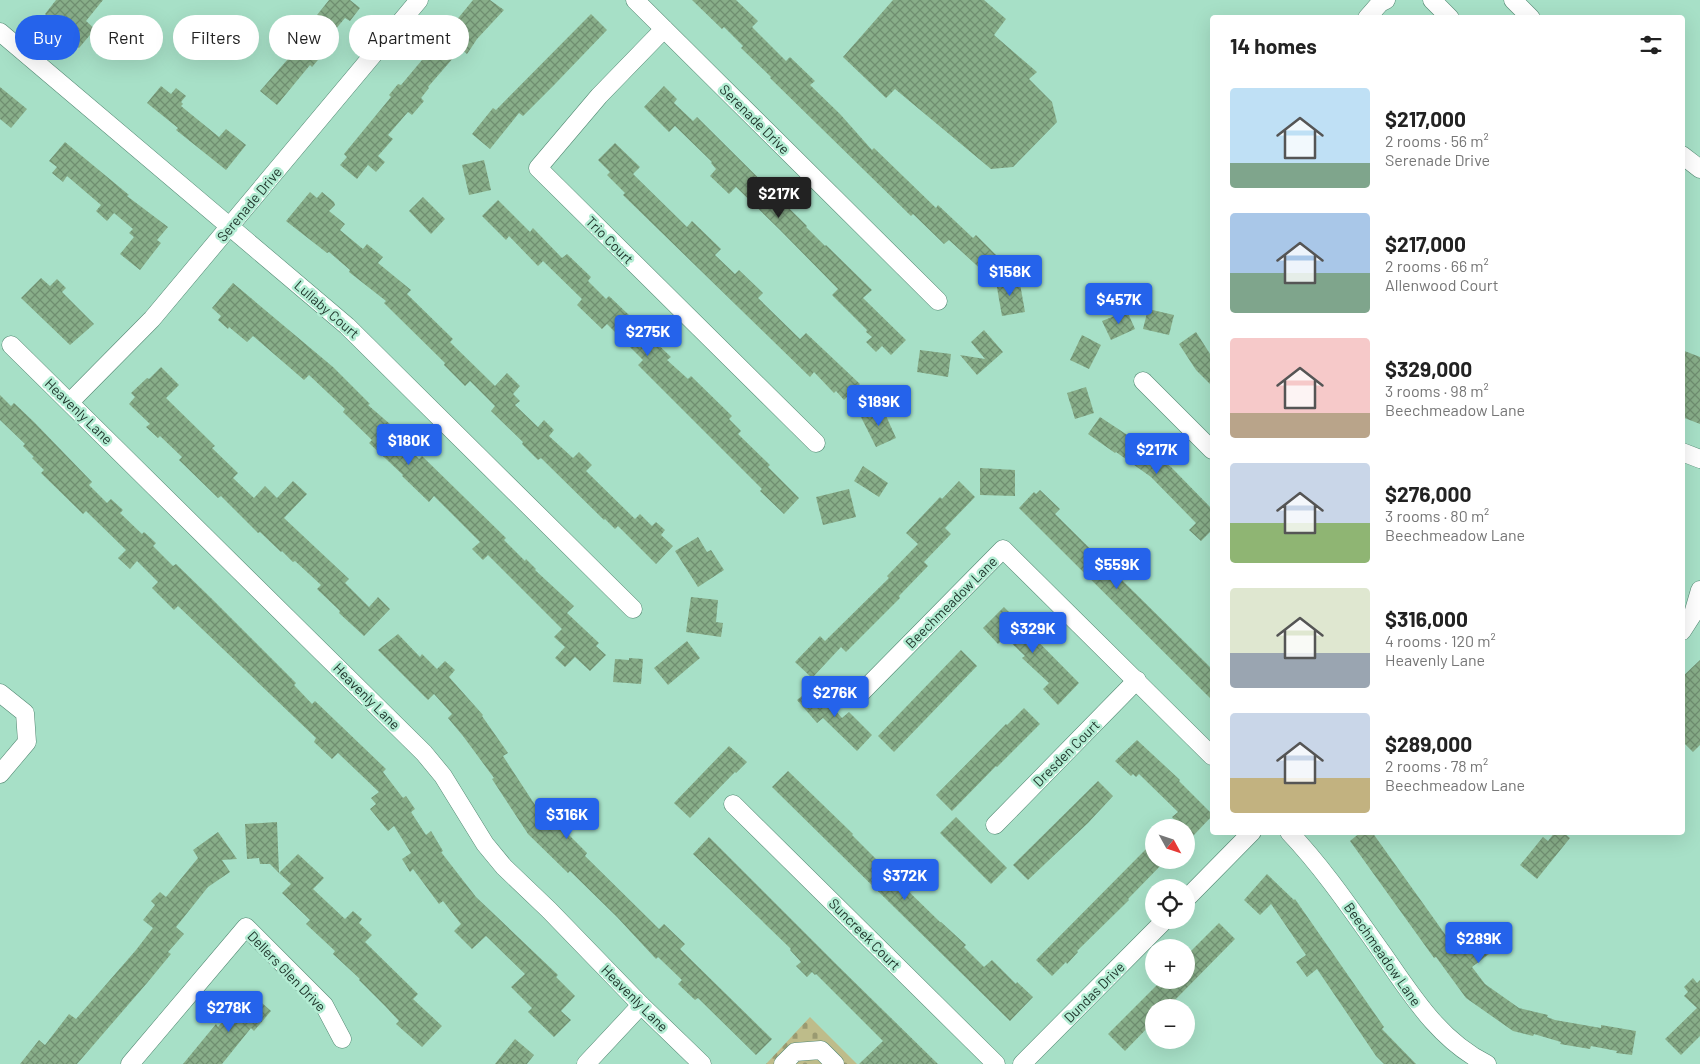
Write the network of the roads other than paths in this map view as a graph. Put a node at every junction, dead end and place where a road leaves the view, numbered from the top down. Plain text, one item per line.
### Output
1 (420, 0) edge
2 (635, 0) edge
3 (1386, 0) edge
4 (1432, 0) edge
5 (1513, 0) edge
6 (1370, 15) edge
7 (1447, 15) edge
8 (1528, 15) edge
9 (664, 28) junction
10 (0, 32) edge
11 (1685, 157) edge
12 (1700, 169) edge
13 (230, 227) junction
14 (938, 301) dead end
15 (11, 345) dead end
16 (1143, 381) dead end
17 (70, 402) junction
18 (816, 443) dead end
19 (1210, 448) edge
20 (1685, 453) edge
21 (1700, 459) edge
22 (1700, 590) edge
23 (633, 609) dead end
24 (1685, 626) edge
25 (1137, 680) junction
26 (0, 693) edge
27 (861, 693) dead end
28 (1210, 754) edge
29 (0, 774) edge
30 (733, 804) dead end
31 (995, 825) dead end
32 (1249, 835) edge
33 (1292, 835) edge
34 (1195, 890) edge
35 (1156, 929) edge
36 (641, 1005) junction
37 (342, 1039) dead end
38 (130, 1064) edge
39 (586, 1064) edge
40 (702, 1064) edge
41 (783, 1064) edge
42 (835, 1064) edge
43 (996, 1064) edge
44 (1022, 1064) edge
45 (1487, 1064) edge

1 - 13 street, Serenade Drive
2 - 9 street, Serenade Drive
3 - 6 street
4 - 7 street
5 - 8 street
9 - 14 street, Serenade Drive
9 - 18 street, Trio Court
10 - 13 street, Lullaby Court
11 - 12 street
13 - 17 street, Serenade Drive
13 - 23 street, Lullaby Court
15 - 17 street, Heavenly Lane
16 - 19 street
17 - 36 street, Heavenly Lane
20 - 21 street
22 - 24 street
25 - 27 street, Beechmeadow Lane
25 - 28 street, Beechmeadow Lane
25 - 31 street, Dresden Court
26 - 29 street
30 - 43 street, Suncreek Court
32 - 34 street
33 - 45 street, Beechmeadow Lane
35 - 44 street, Dundas Drive
36 - 39 street
36 - 40 street, Heavenly Lane
37 - 38 street, Dellers Glen Drive
41 - 42 street

